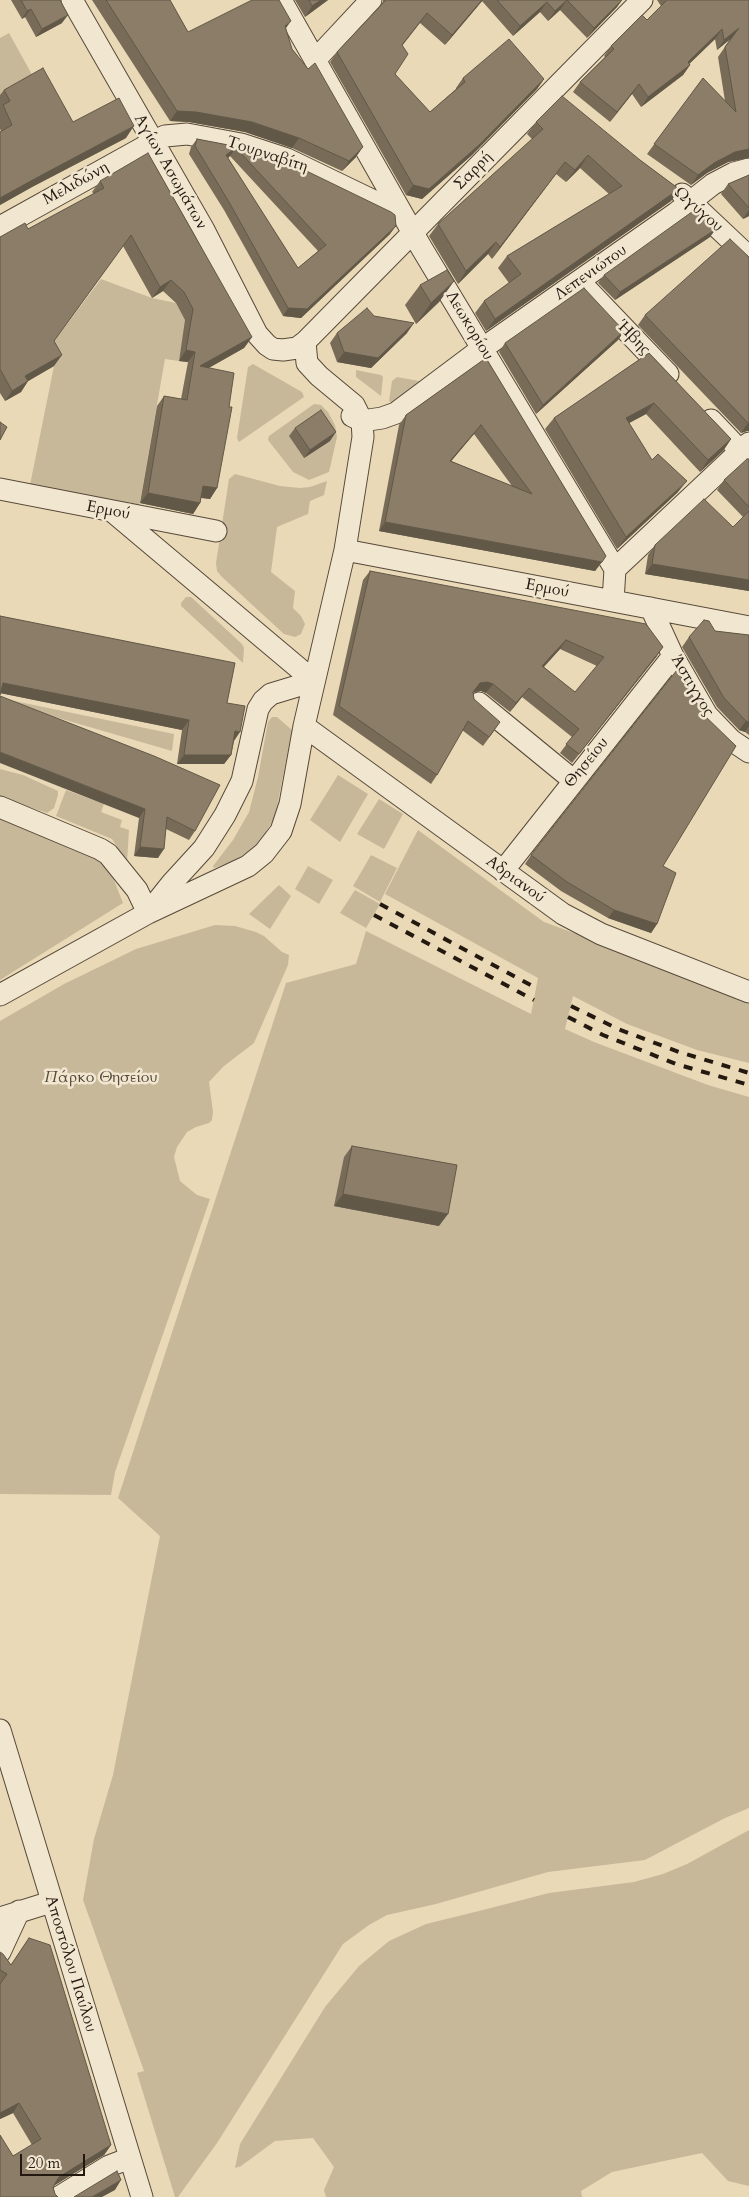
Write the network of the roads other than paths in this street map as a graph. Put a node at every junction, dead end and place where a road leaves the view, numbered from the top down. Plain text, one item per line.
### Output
1 (72, 0) edge
2 (281, 0) edge
3 (371, 0) edge
4 (639, 1) edge
5 (316, 59) junction
6 (153, 142) junction
7 (749, 169) edge
8 (669, 185) edge
9 (692, 202) junction
10 (408, 224) junction
11 (0, 227) edge
12 (749, 257) edge
13 (580, 282) junction
14 (305, 342) junction
15 (270, 347) junction
16 (483, 349) junction
17 (680, 387) edge
18 (700, 408) edge
19 (357, 418) junction
20 (746, 451) edge
21 (0, 489) edge
22 (112, 512) junction
23 (216, 531) dead end
24 (345, 550) junction
25 (615, 569) junction
26 (613, 601) junction
27 (651, 608) junction
28 (749, 627) edge
29 (673, 656) junction
30 (314, 681) junction
31 (478, 703) edge
32 (304, 726) junction
33 (749, 752) edge
34 (573, 780) junction
35 (0, 807) edge
36 (503, 871) junction
37 (148, 913) junction
38 (749, 992) edge
39 (0, 995) edge
40 (0, 1730) edge
41 (3, 1759) edge
42 (27, 1909) edge
43 (0, 1952) edge
44 (124, 2160) junction
45 (58, 2197) edge
46 (142, 2197) edge

1 - 6 street, Αγίων Ασωμάτων
2 - 5 street, Λεωκορίου
3 - 5 street
4 - 10 street, Σαρρή
5 - 10 street, Λεωκορίου
6 - 10 street, Τουρναβίτη
6 - 11 street, Μελιδώνη
6 - 15 street, Αγίων Ασωμάτων
7 - 9 street, Λεπενιώτου
8 - 9 street, Ωγύγου
9 - 12 street, Ωγύγου
9 - 13 street, Λεπενιώτου
10 - 14 street, Σαρρή
10 - 16 street, Λεωκορίου
13 - 16 street, Λεπενιώτου
13 - 17 street, Ήβης
14 - 15 street
14 - 19 street
15 - 19 street, Αγίων Ασωμάτων
16 - 19 street, Λεπενιώτου
16 - 25 street, Λεωκορίου
18 - 20 street
19 - 24 street
20 - 25 street
21 - 22 street, Ερμού
22 - 23 street, Ερμού
22 - 30 street
24 - 26 street, Ερμού
24 - 30 street
25 - 26 street
26 - 27 street, Ερμού
27 - 28 street, Ερμού
27 - 29 street, Άστιγγος
29 - 33 street, Άστιγγος
29 - 34 street, Θησείου
30 - 32 street
30 - 37 street
31 - 34 street
32 - 36 street, Αδριανού
32 - 37 street
34 - 36 street, Θησείου
35 - 37 street
36 - 38 street, Αδριανού
37 - 39 street
40 - 41 street, Αποστόλου Παύλου
41 - 42 street, Αποστόλου Παύλου
42 - 43 street
42 - 44 street, Αποστόλου Παύλου
44 - 45 street
44 - 46 street, Αποστόλου Παύλου

